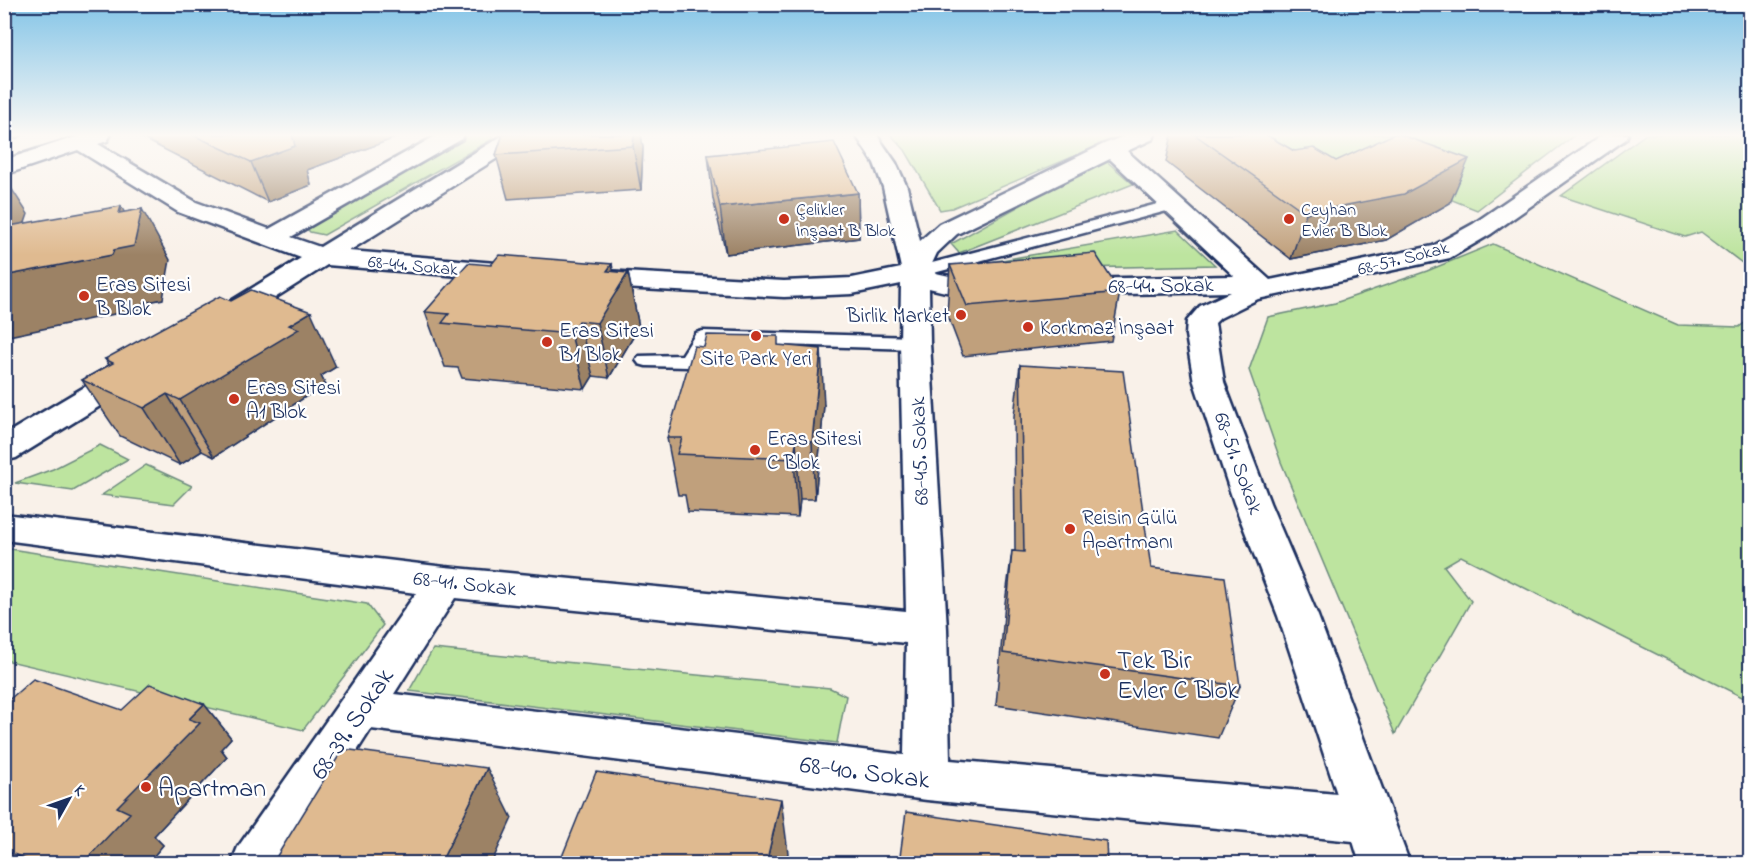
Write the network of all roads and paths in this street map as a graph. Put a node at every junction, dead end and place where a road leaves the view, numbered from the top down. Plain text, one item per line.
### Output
1 (134, 175) edge
2 (383, 175) edge
3 (458, 175) edge
4 (890, 175) edge
5 (1060, 175) edge
6 (1140, 175) edge
7 (1560, 175) edge
8 (1173, 205) junction
9 (270, 239) junction
10 (326, 256) junction
11 (915, 273) junction
12 (532, 274) edge
13 (568, 277) edge
14 (1016, 288) edge
15 (1047, 288) edge
16 (1264, 290) junction
17 (205, 329) edge
18 (915, 343) junction
19 (155, 359) edge
20 (646, 360) dead end
21 (4, 450) edge
22 (4, 527) edge
23 (445, 582) junction
24 (927, 629) junction
25 (360, 709) junction
26 (927, 780) junction
27 (1370, 820) junction
28 (256, 864) edge
29 (1385, 864) edge

1 - 9 street, 68-44. Sokak
2 - 9 street
3 - 10 street
4 - 11 street, 68-45. Sokak
5 - 11 street
6 - 8 street
7 - 16 street, 68-57. Sokak
8 - 11 lane
8 - 16 street
9 - 10 street, 68-44. Sokak
10 - 12 street, 68-44. Sokak
10 - 17 street
11 - 13 street
11 - 14 street
11 - 18 street, 68-45. Sokak
15 - 16 street, 68-44. Sokak
16 - 27 street, 68-51. Sokak
18 - 20 lane
18 - 24 street, 68-45. Sokak
19 - 21 street
22 - 23 street, 68-41. Sokak
23 - 24 street, 68-41. Sokak
23 - 25 street, 68-39. Sokak
24 - 26 street, 68-45. Sokak
25 - 26 street, 68-40. Sokak
25 - 28 street, 68-39. Sokak
26 - 27 street, 68-40. Sokak
27 - 29 street, 68-51. Sokak

